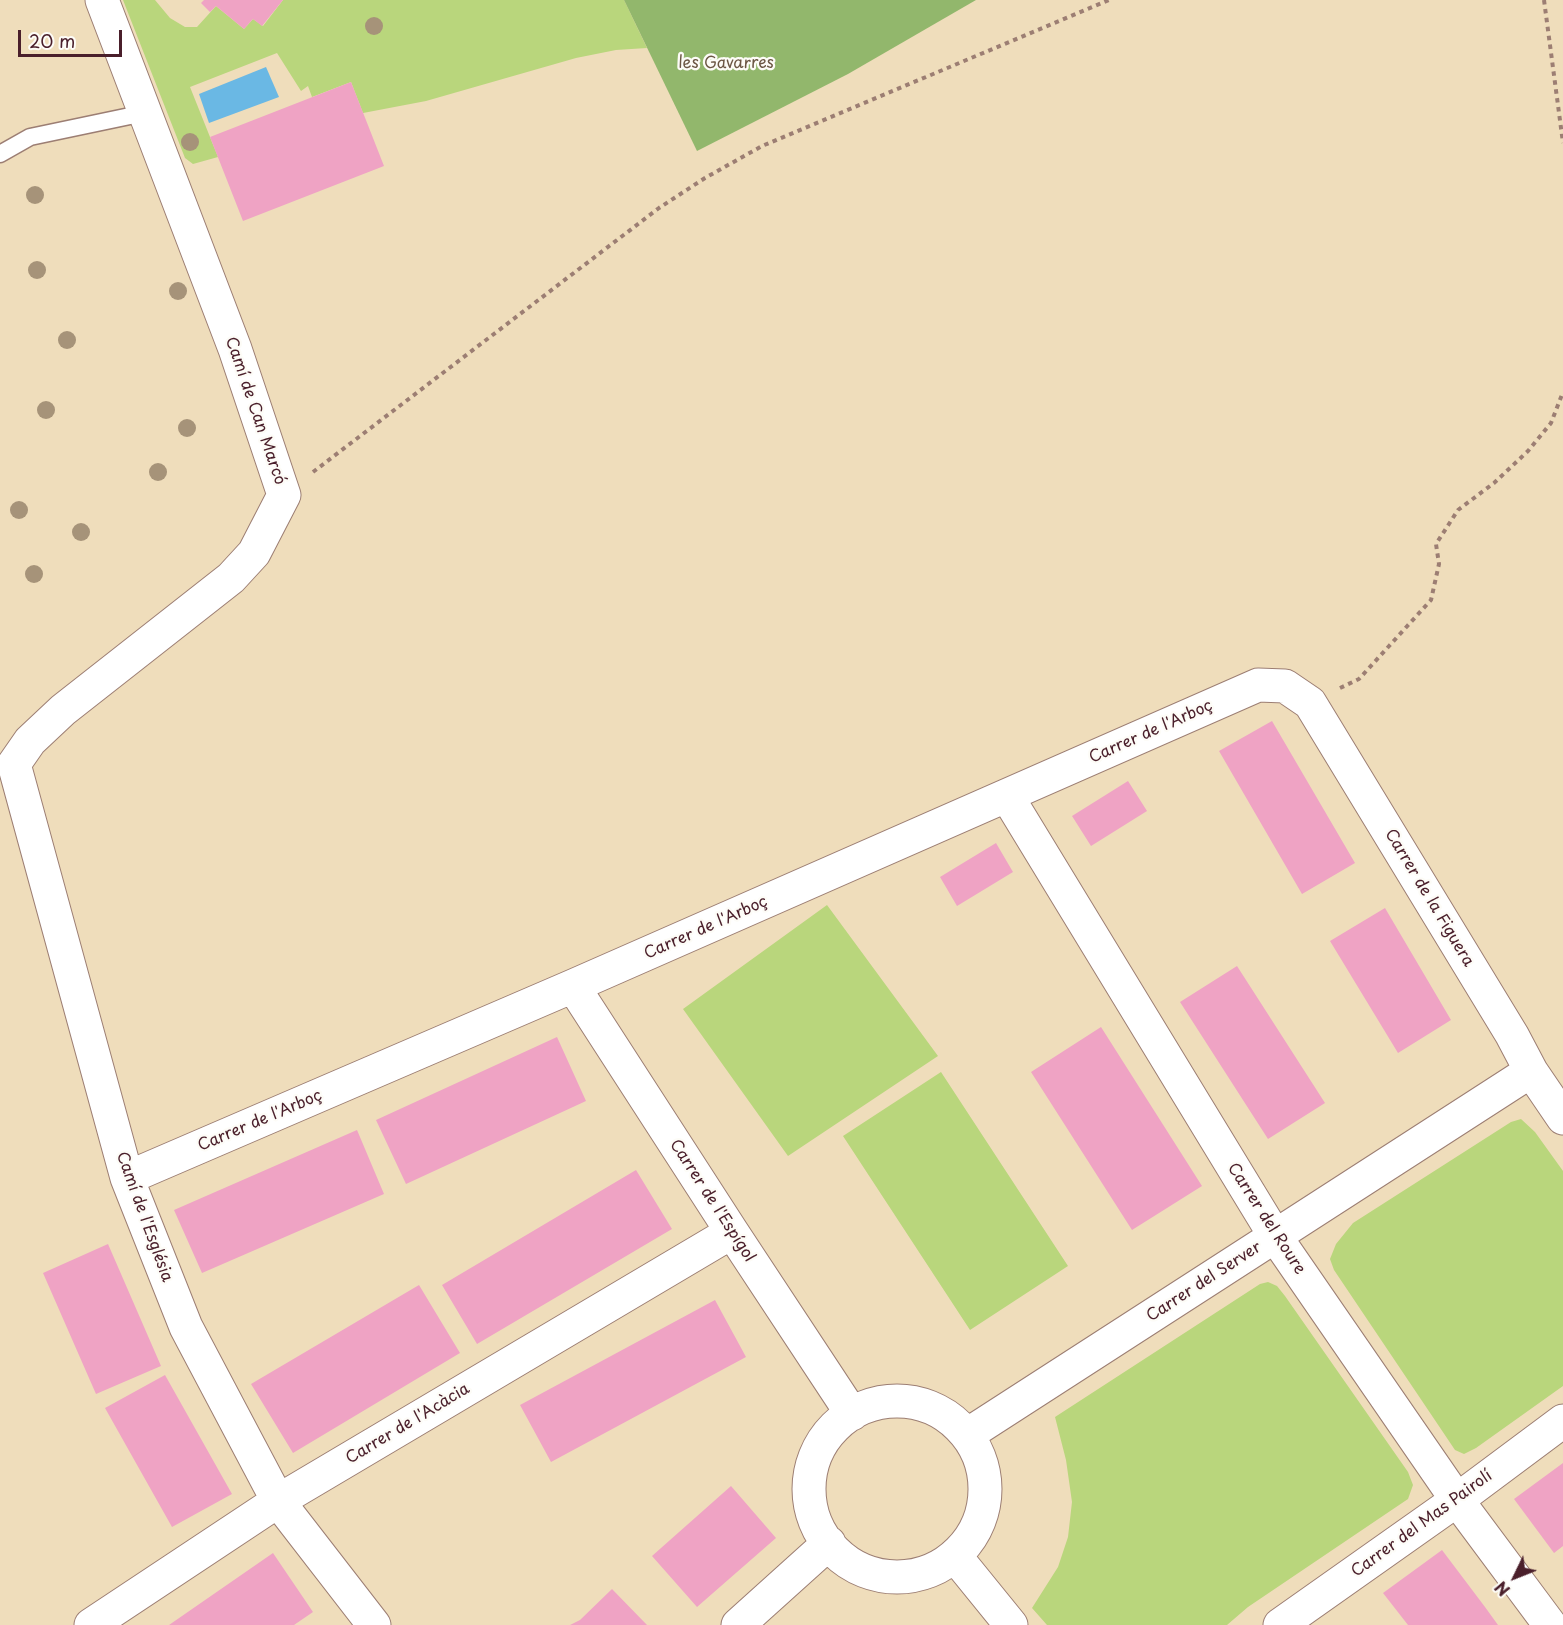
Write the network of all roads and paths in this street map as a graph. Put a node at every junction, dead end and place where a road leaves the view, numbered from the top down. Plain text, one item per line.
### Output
1 (102, 0) edge
2 (1109, 0) edge
3 (1544, 0) edge
4 (141, 107) junction
5 (1563, 143) edge
6 (0, 154) edge
7 (1563, 392) edge
8 (284, 495) junction
9 (1298, 694) junction
10 (7, 760) edge
11 (1007, 796) junction
12 (573, 986) junction
13 (1531, 1071) junction
14 (1563, 1118) edge
15 (126, 1178) junction
16 (732, 1232) junction
17 (1275, 1236) junction
18 (852, 1414) junction
19 (1563, 1421) edge
20 (968, 1435) junction
21 (1457, 1500) junction
22 (278, 1501) junction
23 (829, 1543) junction
24 (955, 1556) junction
25 (1282, 1624) edge
26 (91, 1625) edge
27 (374, 1625) edge
28 (738, 1625) edge
29 (1011, 1625) edge
30 (1550, 1625) edge

1 - 4 street, Camí de Can Marcó
2 - 8 path
3 - 5 path
4 - 6 lane
4 - 8 street, Camí de Can Marcó
7 - 9 path
8 - 10 street, Camí de Can Marcó
9 - 11 street, Carrer de l'Arboç
9 - 13 street, Carrer de la Figuera
10 - 15 street, Camí de l'Església
11 - 12 street, Carrer de l'Arboç
11 - 17 street, Carrer del Roure
12 - 15 street, Carrer de l'Arboç
12 - 16 street, Carrer de l'Espígol
13 - 14 street, Carrer de la Figuera
13 - 17 street, Carrer del Server
15 - 22 street, Camí de l'Església
16 - 18 street, Carrer de l'Espígol
16 - 22 street, Carrer de l'Acàcia
17 - 20 street, Carrer del Server
17 - 21 street, Carrer del Roure
18 - 20 street
18 - 23 street
19 - 21 street, Carrer del Mas Pairolí
20 - 24 street
21 - 25 street, Carrer del Mas Pairolí
21 - 30 street, Carrer del Roure
22 - 26 street, Carrer de l'Acàcia
22 - 27 street, Camí de l'Església
23 - 24 street
23 - 28 street
24 - 29 street

